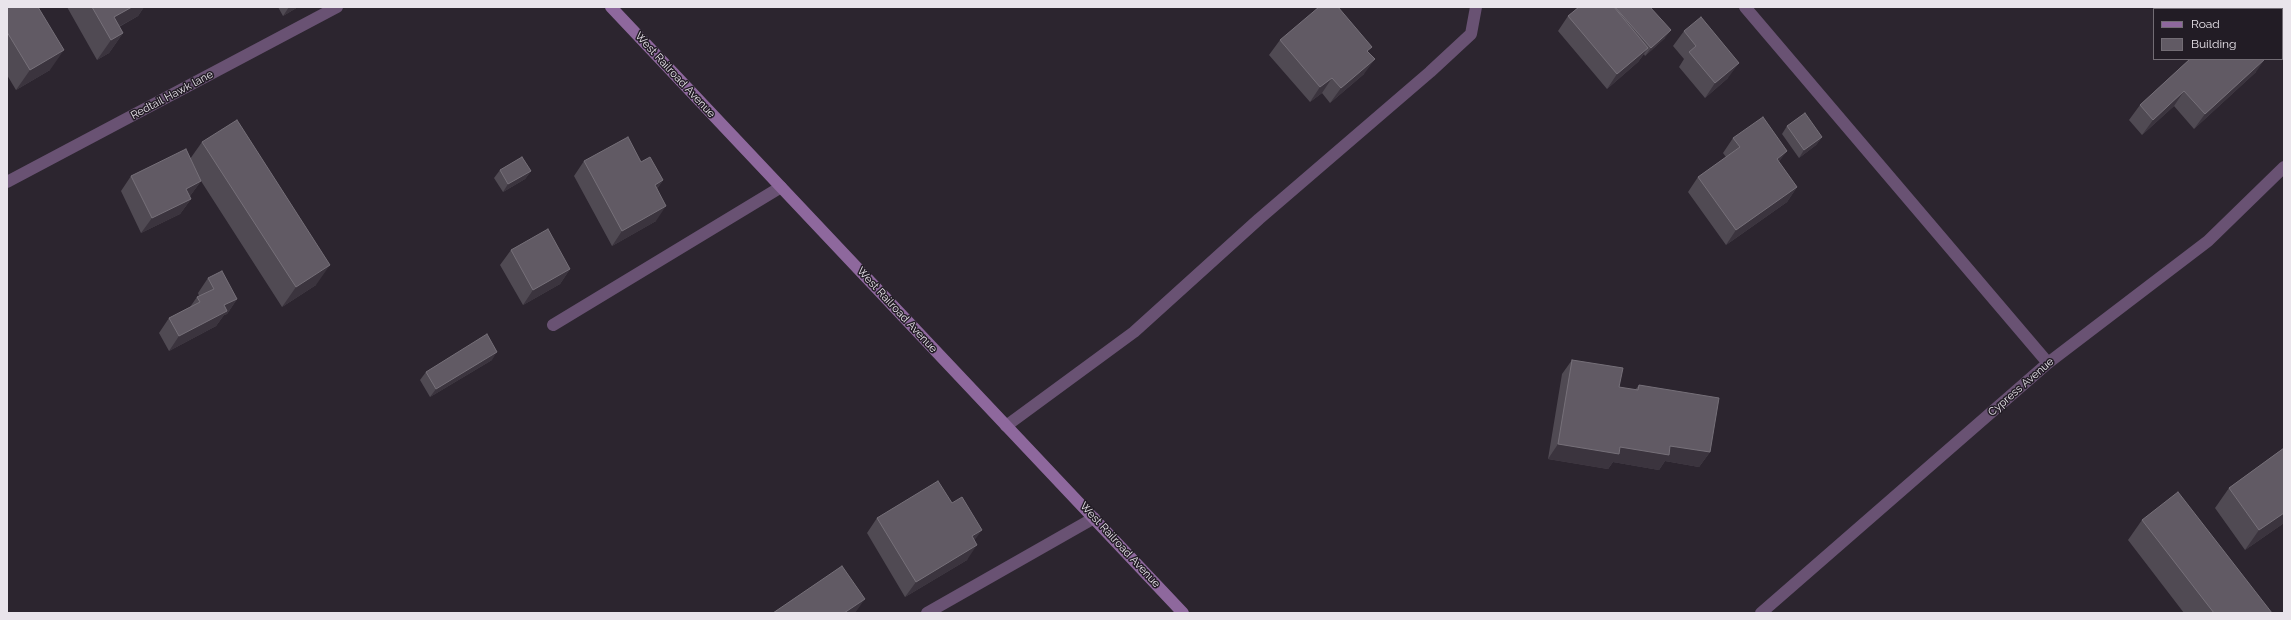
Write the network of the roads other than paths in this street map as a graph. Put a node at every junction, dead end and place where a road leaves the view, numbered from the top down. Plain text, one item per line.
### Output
1 (337, 7) edge
2 (611, 7) edge
3 (1476, 7) edge
4 (1744, 7) edge
5 (2284, 167) edge
6 (7, 182) edge
7 (781, 187) junction
8 (553, 325) dead end
9 (2048, 363) junction
10 (1006, 426) junction
11 (1094, 518) junction
12 (927, 613) edge
13 (1183, 613) edge
14 (1761, 613) edge

1 - 6 street, Redtail Hawk lane
2 - 7 main road, West Railroad Avenue
3 - 10 street
4 - 9 street
5 - 9 street, Cypress Avenue
7 - 8 street
7 - 10 main road, West Railroad Avenue
9 - 14 street, Cypress Avenue
10 - 11 main road, West Railroad Avenue
11 - 12 street
11 - 13 main road, West Railroad Avenue

